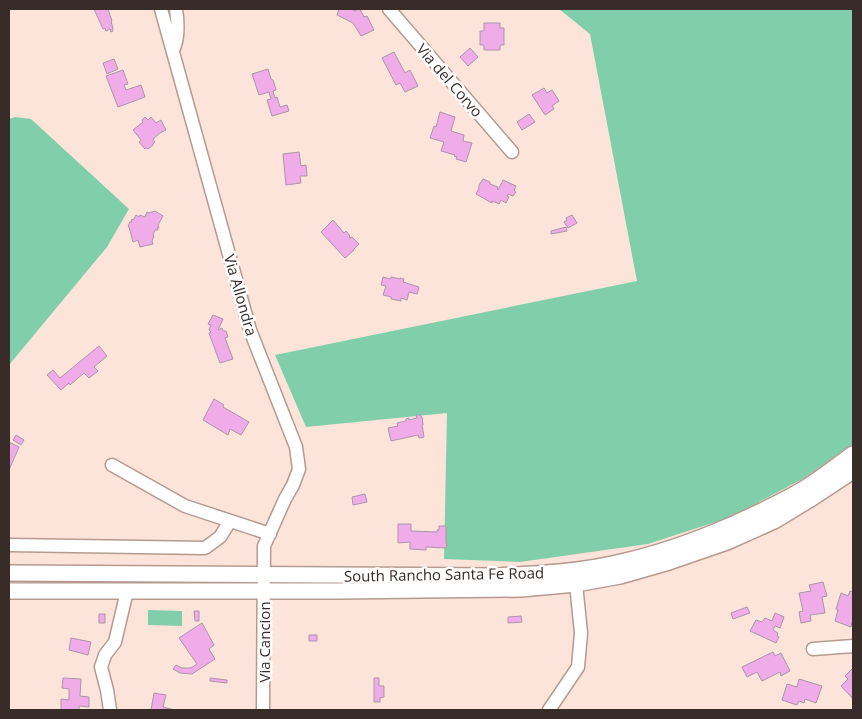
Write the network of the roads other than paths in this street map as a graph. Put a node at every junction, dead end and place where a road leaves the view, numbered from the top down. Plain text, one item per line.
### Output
1 (161, 9) edge
2 (176, 9) edge
3 (388, 9) edge
4 (173, 50) junction
5 (512, 152) dead end
6 (853, 454) edge
7 (112, 465) dead end
8 (853, 471) edge
9 (230, 521) junction
10 (270, 534) junction
11 (9, 545) edge
12 (9, 573) edge
13 (264, 575) junction
14 (576, 584) junction
15 (9, 591) edge
16 (127, 591) junction
17 (264, 591) junction
18 (853, 646) edge
19 (813, 649) dead end
20 (110, 710) edge
21 (264, 710) edge
22 (548, 710) edge

1 - 4 street, Via Allondra
2 - 4 street
3 - 5 street, Via del Corvo
4 - 10 street, Via Allondra
6 - 13 main road, South Rancho Santa Fe Road
7 - 9 street
8 - 14 main road, South Rancho Santa Fe Road
9 - 10 street
9 - 11 street
10 - 13 street, Via Allondra
12 - 13 main road, South Rancho Santa Fe Road
13 - 17 street, Via Cancion
14 - 17 main road, South Rancho Santa Fe Road
14 - 22 street
15 - 16 main road, South Rancho Santa Fe Road
16 - 17 main road, South Rancho Santa Fe Road
16 - 20 street
17 - 21 street, Via Cancion
18 - 19 street

